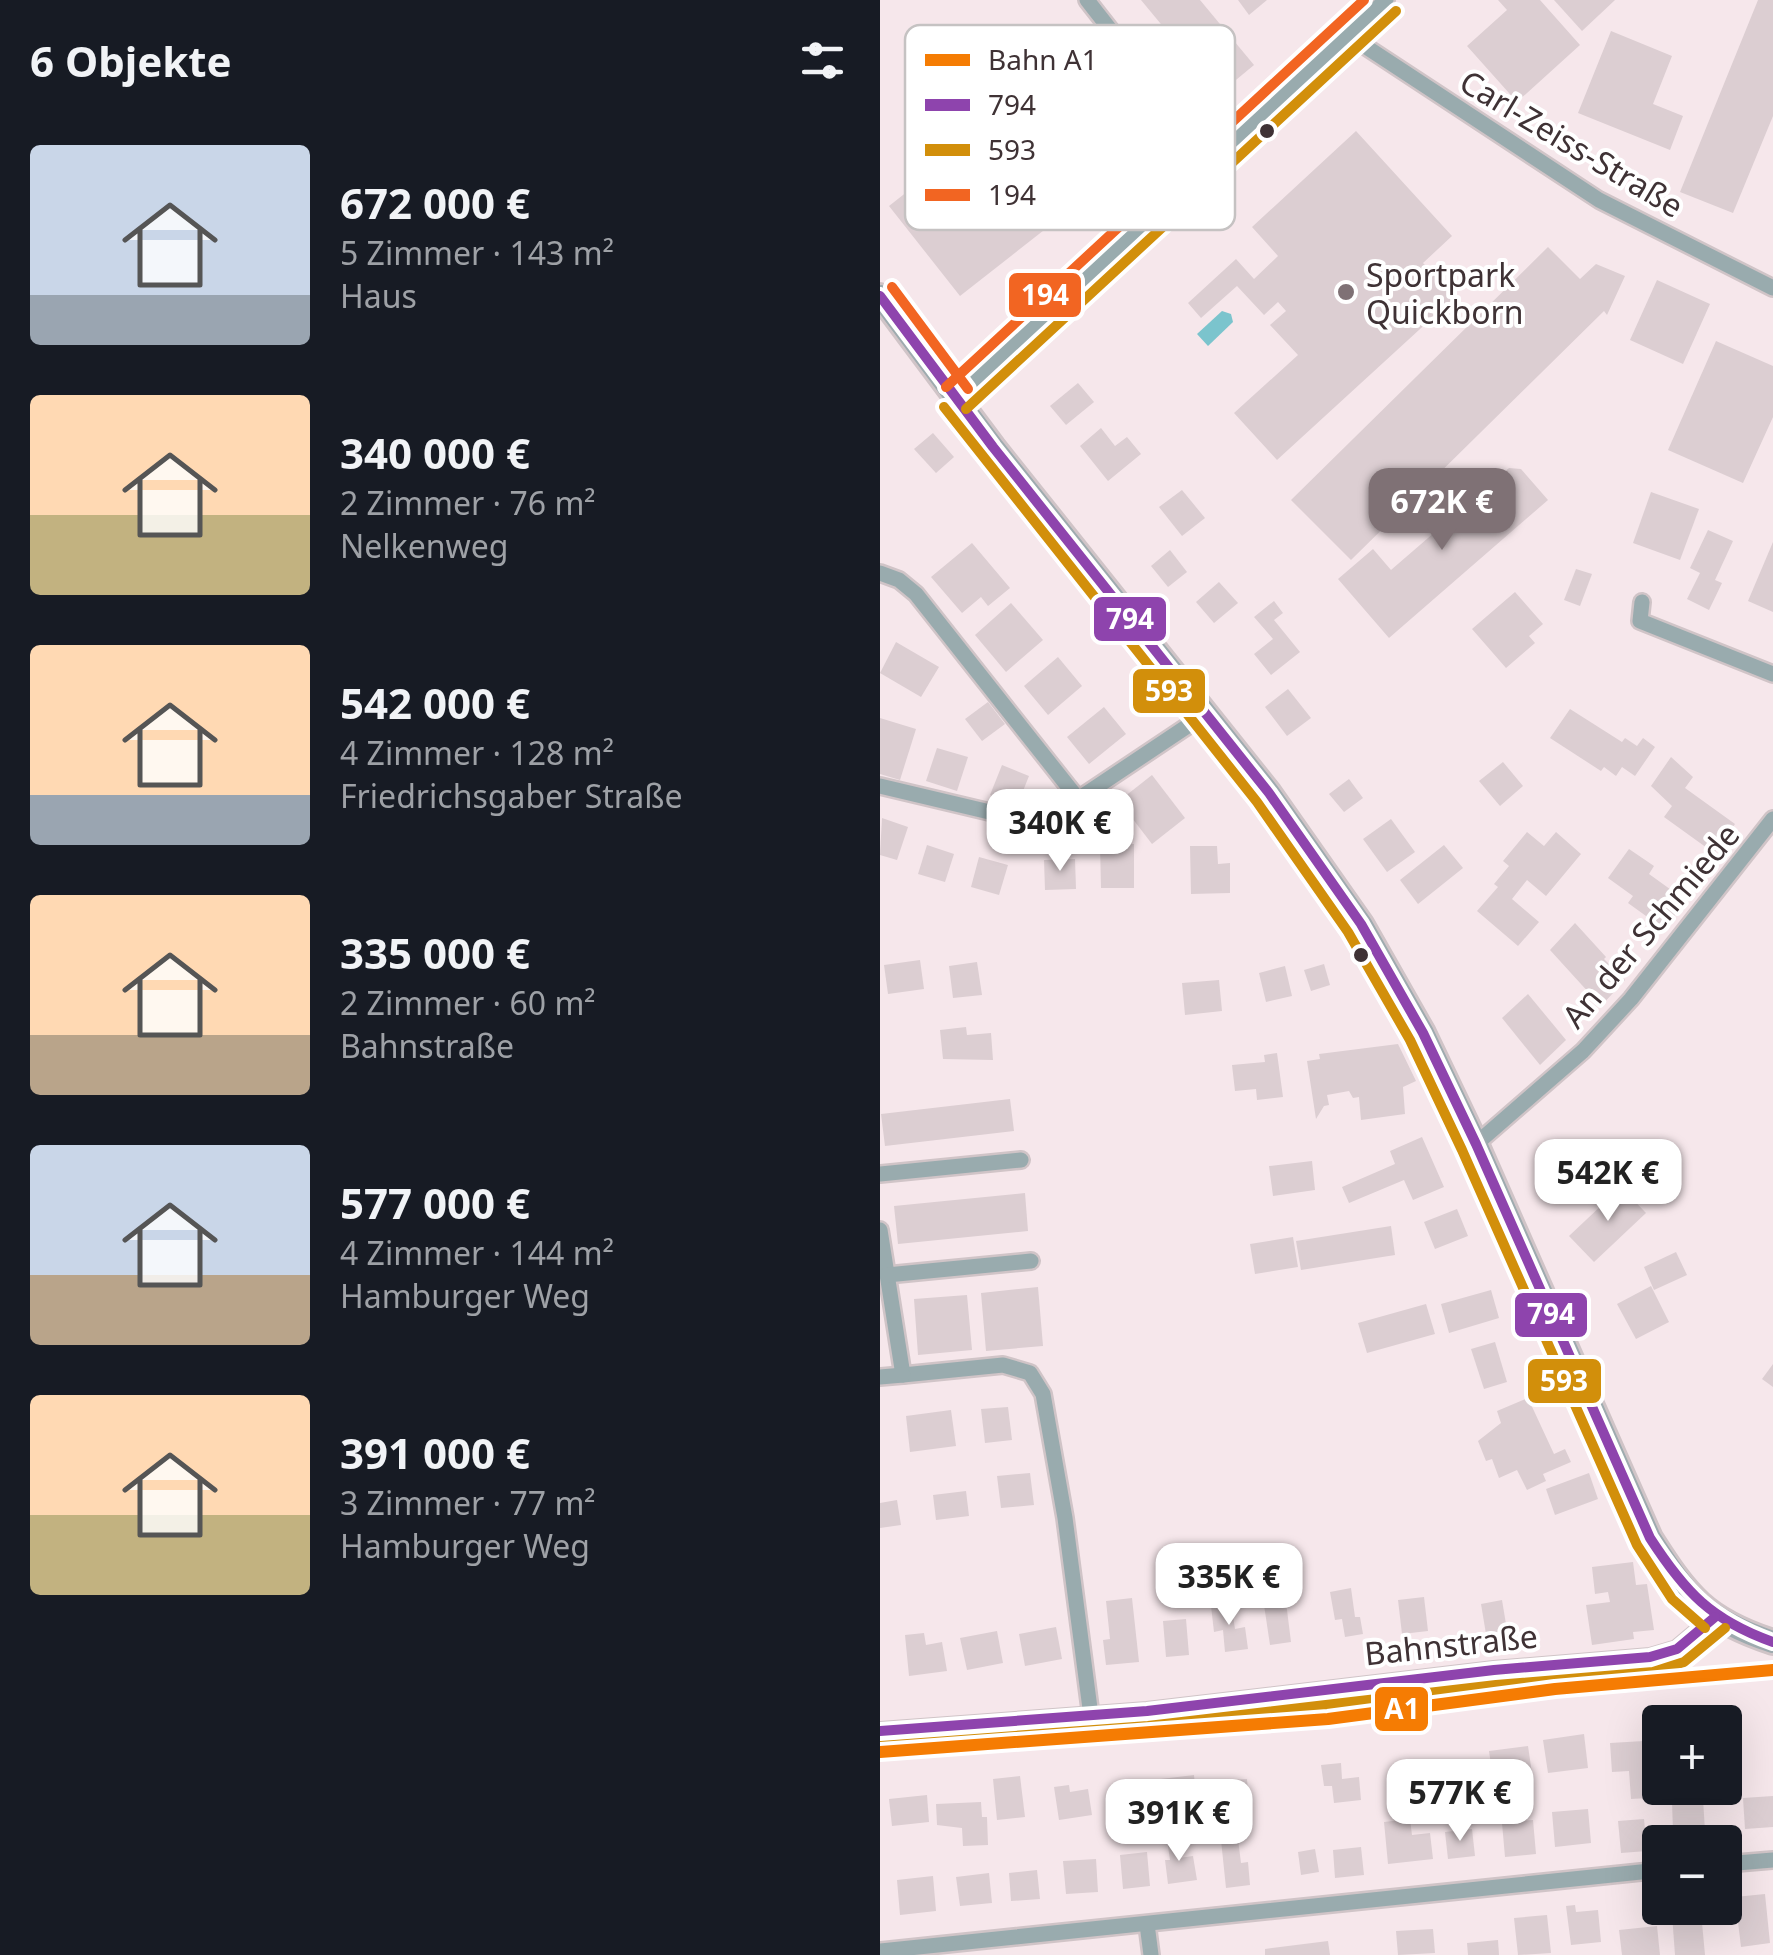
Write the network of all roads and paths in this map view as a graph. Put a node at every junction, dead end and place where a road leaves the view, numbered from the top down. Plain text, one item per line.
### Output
1 (1087, 0) edge
2 (1386, 0) edge
3 (1107, 25) edge
4 (1348, 35) junction
5 (1235, 140) edge
6 (1138, 230) edge
7 (1773, 288) edge
8 (880, 296) edge
9 (956, 398) junction
10 (880, 573) edge
11 (1642, 602) dead end
12 (1773, 674) edge
13 (1207, 714) junction
14 (880, 786) edge
15 (1078, 798) junction
16 (1773, 819) edge
17 (1476, 1144) junction
18 (1022, 1160) dead end
19 (880, 1174) edge
20 (880, 1230) edge
21 (1031, 1261) dead end
22 (887, 1275) junction
23 (903, 1374) junction
24 (880, 1377) edge
25 (1714, 1617) junction
26 (1773, 1642) edge
27 (1091, 1716) junction
28 (880, 1731) edge
29 (1773, 1860) edge
30 (1742, 1863) edge
31 (1642, 1872) edge
32 (1148, 1924) junction
33 (880, 1952) edge
34 (1152, 1955) edge

1 - 3 street
2 - 4 street
4 - 5 street
4 - 7 street, Carl-Zeiss-Straße
6 - 9 street
8 - 9 main road
9 - 13 main road
10 - 15 street
11 - 12 street
13 - 15 street
13 - 17 main road
14 - 15 street
16 - 17 street, An der Schmiede
17 - 25 main road
18 - 19 street
20 - 22 street
21 - 22 street
22 - 23 street
23 - 24 street
23 - 27 street
25 - 26 main road
25 - 27 street, Bahnstraße
27 - 28 street, Bahnstraße
29 - 30 street
31 - 32 street
32 - 33 street
32 - 34 street

